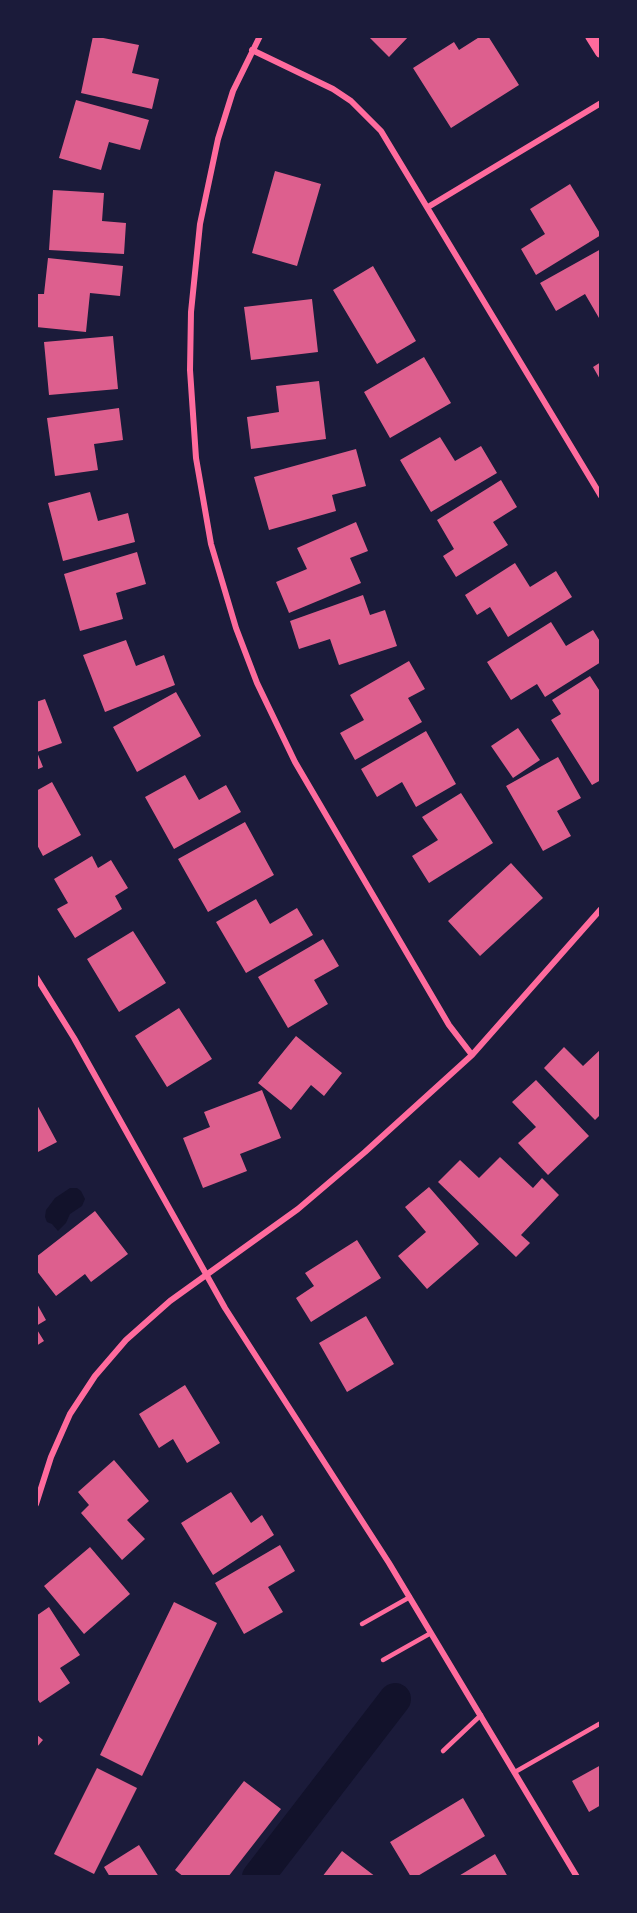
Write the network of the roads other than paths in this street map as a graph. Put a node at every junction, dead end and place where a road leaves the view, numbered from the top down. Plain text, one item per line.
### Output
1 (260, 36) edge
2 (591, 36) edge
3 (252, 50) junction
4 (601, 52) edge
5 (601, 103) edge
6 (428, 207) junction
7 (601, 496) edge
8 (601, 909) edge
9 (36, 977) edge
10 (43, 989) junction
11 (36, 994) edge
12 (472, 1055) junction
13 (206, 1275) junction
14 (36, 1504) edge
15 (410, 1598) junction
16 (362, 1624) dead end
17 (432, 1633) junction
18 (384, 1660) dead end
19 (481, 1715) junction
20 (601, 1723) edge
21 (443, 1751) dead end
22 (515, 1772) junction
23 (578, 1877) edge

1 - 3 street
2 - 4 main road
3 - 6 street
3 - 12 street
5 - 6 street
6 - 7 street
8 - 12 street
9 - 10 street
10 - 11 street
10 - 13 street
12 - 13 street
13 - 14 street
13 - 15 street
15 - 16 lane
15 - 17 street
17 - 18 lane
17 - 19 street
19 - 21 lane
19 - 22 street
20 - 22 lane
22 - 23 street

